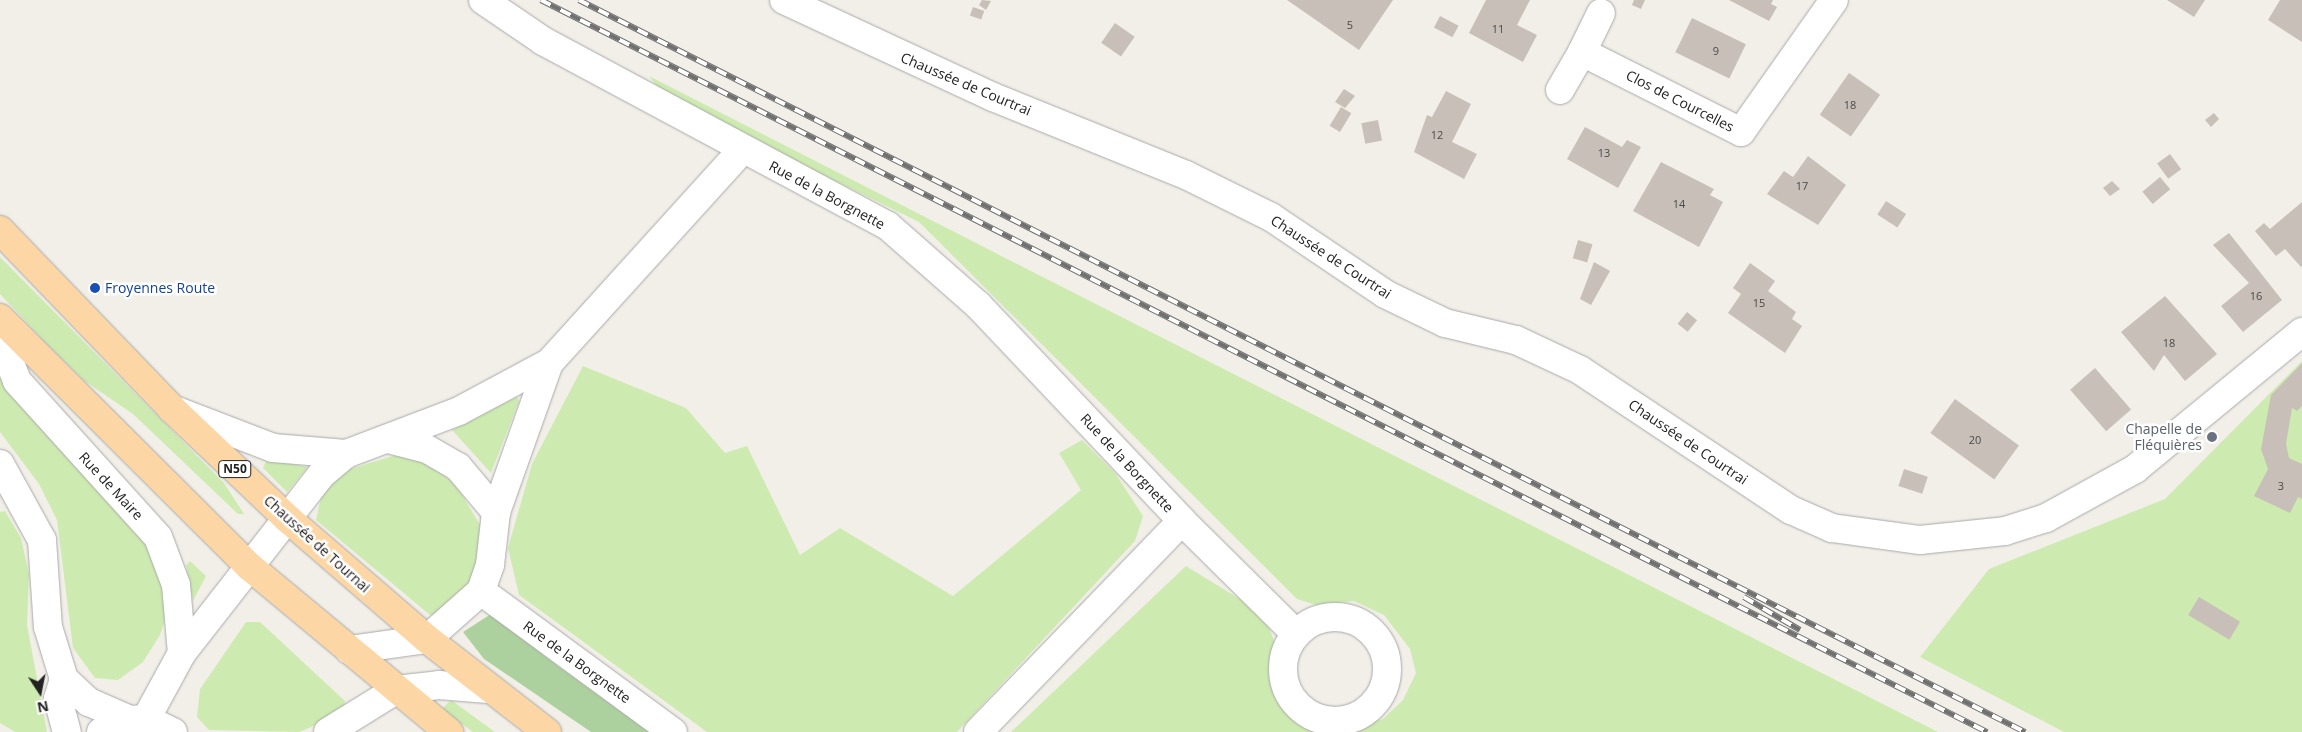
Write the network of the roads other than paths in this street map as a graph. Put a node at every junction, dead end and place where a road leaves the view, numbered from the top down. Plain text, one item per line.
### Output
1 (484, 0) edge
2 (784, 0) edge
3 (1834, 0) edge
4 (1601, 13) dead end
5 (1582, 52) junction
6 (1560, 90) dead end
7 (742, 150) junction
8 (0, 230) edge
9 (0, 318) edge
10 (2302, 332) edge
11 (0, 336) edge
12 (549, 363) junction
13 (172, 409) junction
14 (388, 439) junction
15 (346, 454) junction
16 (2, 471) edge
17 (496, 512) junction
18 (288, 519) junction
19 (1182, 521) junction
20 (250, 567) junction
21 (481, 591) junction
22 (1296, 634) dead end
23 (427, 639) junction
24 (349, 650) junction
25 (182, 653) junction
26 (64, 678) junction
27 (488, 689) junction
28 (396, 690) junction
29 (138, 720) junction
30 (67, 732) edge
31 (101, 732) edge
32 (173, 732) edge
33 (328, 732) edge
34 (449, 732) edge
35 (547, 732) edge
36 (674, 732) edge
37 (978, 732) edge

1 - 7 street, Rue de la Borgnette
2 - 10 street, Chaussée de Courtrai
3 - 5 street, Clos de Courcelles
4 - 5 street
5 - 6 street
7 - 12 street
7 - 19 street, Rue de la Borgnette
8 - 13 main road, Chaussée de Tournai / N50
9 - 20 main road
11 - 25 street, Rue de Maire
12 - 14 street
12 - 17 street
13 - 15 street
13 - 18 main road, Chaussée de Tournai / N50
14 - 15 street
14 - 17 street
15 - 18 street
16 - 26 street
17 - 21 street
18 - 20 street
18 - 23 main road, Chaussée de Tournai / N50
19 - 22 street, Rue de la Borgnette
19 - 37 street, Rue de la Borgnette
20 - 24 main road
20 - 25 street
21 - 23 street
21 - 36 street, Rue de la Borgnette
23 - 24 street
23 - 27 main road, Chaussée de Tournai / N50
24 - 28 main road
25 - 29 street
26 - 29 street
26 - 30 street
27 - 28 street
27 - 35 main road, Chaussée de Tournai / N50
28 - 33 street
28 - 34 main road
29 - 31 street
29 - 32 street

